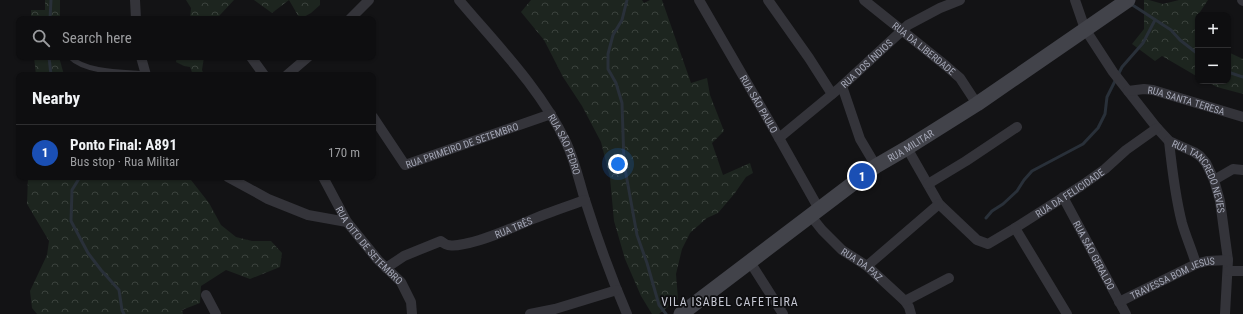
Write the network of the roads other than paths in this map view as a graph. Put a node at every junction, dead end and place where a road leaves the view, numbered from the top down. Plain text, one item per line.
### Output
1 (135, 0) edge
2 (369, 0) edge
3 (459, 0) edge
4 (699, 0) edge
5 (768, 0) edge
6 (864, 0) edge
7 (960, 0) edge
8 (1075, 0) edge
9 (1124, 2) edge
10 (136, 16) edge
11 (353, 16) edge
12 (1085, 29) junction
13 (902, 30) junction
14 (73, 60) edge
15 (142, 60) edge
16 (253, 60) edge
17 (304, 60) edge
18 (115, 72) edge
19 (145, 72) edge
20 (262, 72) edge
21 (290, 72) edge
22 (842, 86) junction
23 (1125, 87) junction
24 (832, 94) junction
25 (977, 104) junction
26 (551, 114) junction
27 (1243, 117) edge
28 (376, 121) edge
29 (1018, 128) dead end
30 (1157, 128) junction
31 (779, 138) junction
32 (1169, 141) junction
33 (907, 148) junction
34 (876, 166) junction
35 (1243, 170) edge
36 (233, 180) edge
37 (325, 180) edge
38 (1214, 180) junction
39 (928, 184) junction
40 (1063, 197) junction
41 (585, 200) junction
42 (939, 204) junction
43 (814, 212) junction
44 (346, 222) junction
45 (1015, 228) junction
46 (1228, 260) junction
47 (750, 262) junction
48 (1196, 264) junction
49 (867, 266) junction
50 (386, 268) junction
51 (1228, 271) junction
52 (1243, 271) edge
53 (949, 278) dead end
54 (617, 290) junction
55 (206, 295) dead end
56 (905, 301) junction
57 (1119, 302) junction
58 (216, 314) edge
59 (412, 314) edge
60 (530, 314) edge
61 (627, 314) edge
62 (681, 314) edge
63 (783, 314) edge
64 (911, 314) edge
65 (1067, 314) edge
66 (1126, 314) edge
67 (1225, 314) edge

1 - 10 street
2 - 11 street
3 - 26 street, RUA SÃO PEDRO
4 - 31 street, RUA SÃO PAULO
5 - 24 street
6 - 13 street, RUA DA LIBERDADE
7 - 13 street, RUA DOS ÍNDIOS
8 - 12 street, RUA TANCREDO NEVES
9 - 12 street, RUA MILITAR
12 - 23 street, RUA TANCREDO NEVES
12 - 25 street, RUA MILITAR
13 - 22 street, RUA DOS ÍNDIOS
13 - 25 street, RUA DA LIBERDADE
14 - 18 lane
15 - 19 street
16 - 20 street
17 - 21 street
22 - 24 street, RUA DOS ÍNDIOS
22 - 34 street
23 - 27 street, RUA SANTA TERESA
23 - 30 street, RUA TANCREDO NEVES
24 - 31 street, RUA DOS ÍNDIOS
25 - 33 street, RUA MILITAR
26 - 28 street, RUA PRIMEIRO DE SETEMBRO
26 - 41 street, RUA SÃO PEDRO
29 - 39 street
30 - 32 street, RUA TANCREDO NEVES
30 - 40 street, RUA DA FELICIDADE
31 - 43 street, RUA SÃO PAULO
32 - 38 street, RUA TANCREDO NEVES
32 - 48 street
33 - 34 street, RUA MILITAR
33 - 39 street
34 - 43 street, RUA MILITAR
35 - 38 street
36 - 44 street
37 - 44 street, RUA OITO DE SETEMBRO
38 - 46 street, RUA TANCREDO NEVES
39 - 42 street
40 - 45 street, RUA DA FELICIDADE
40 - 57 street, RUA SÃO GERALDO
41 - 50 street, RUA TRÊS
41 - 54 street, RUA SÃO PEDRO
42 - 45 street, RUA DA FELICIDADE
42 - 49 street
43 - 47 street, RUA MILITAR
43 - 49 street, RUA DA PAZ
44 - 50 street, RUA OITO DE SETEMBRO
45 - 65 street
46 - 48 street, TRAVESSA BOM JESUS
46 - 51 street, RUA TANCREDO NEVES
47 - 62 street, RUA MILITAR
47 - 63 street
48 - 57 street, TRAVESSA BOM JESUS
49 - 56 street, RUA DA PAZ
50 - 59 street, RUA OITO DE SETEMBRO
51 - 52 street
51 - 67 street, RUA TANCREDO NEVES
53 - 56 street
54 - 60 street
54 - 61 street, RUA SÃO PEDRO
55 - 58 street
56 - 64 street, RUA DA PAZ
57 - 66 street, RUA SÃO GERALDO

